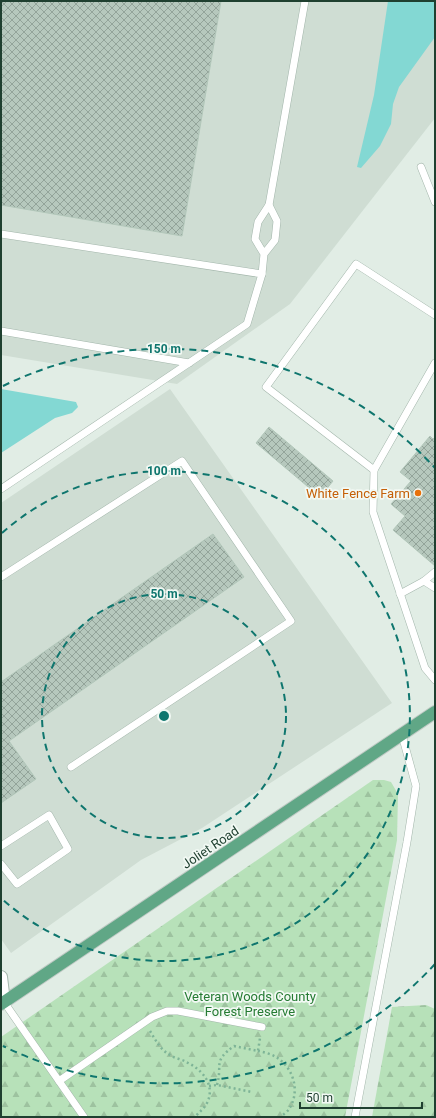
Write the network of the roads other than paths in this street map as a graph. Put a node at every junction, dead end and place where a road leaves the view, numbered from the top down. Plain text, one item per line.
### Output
1 (305, 1) edge
2 (421, 167) dead end
3 (435, 202) edge
4 (269, 205) junction
5 (1, 234) edge
6 (264, 254) junction
7 (262, 274) junction
8 (435, 315) edge
9 (1, 331) edge
10 (189, 363) junction
11 (435, 363) edge
12 (374, 470) junction
13 (1, 490) edge
14 (435, 572) edge
15 (1, 577) edge
16 (424, 580) junction
17 (435, 588) edge
18 (400, 594) junction
19 (435, 680) edge
20 (435, 712) edge
21 (402, 735) junction
22 (71, 767) dead end
23 (1, 846) edge
24 (1, 864) edge
25 (1, 977) edge
26 (2, 1002) edge
27 (262, 1027) road end
28 (59, 1081) junction
29 (84, 1117) edge
30 (355, 1117) edge

1 - 4 lane
2 - 3 lane
4 - 6 lane
4 - 6 lane
5 - 7 lane
6 - 7 lane
7 - 10 lane
8 - 12 lane
9 - 10 lane
10 - 13 lane
11 - 12 lane
12 - 18 lane
14 - 16 lane
15 - 22 lane
16 - 17 lane
16 - 18 lane
18 - 19 lane
20 - 21 main road, Joliet Road
21 - 26 main road, Joliet Road
21 - 30 lane
23 - 24 lane
25 - 26 street
26 - 28 lane
27 - 28 lane
28 - 29 lane

